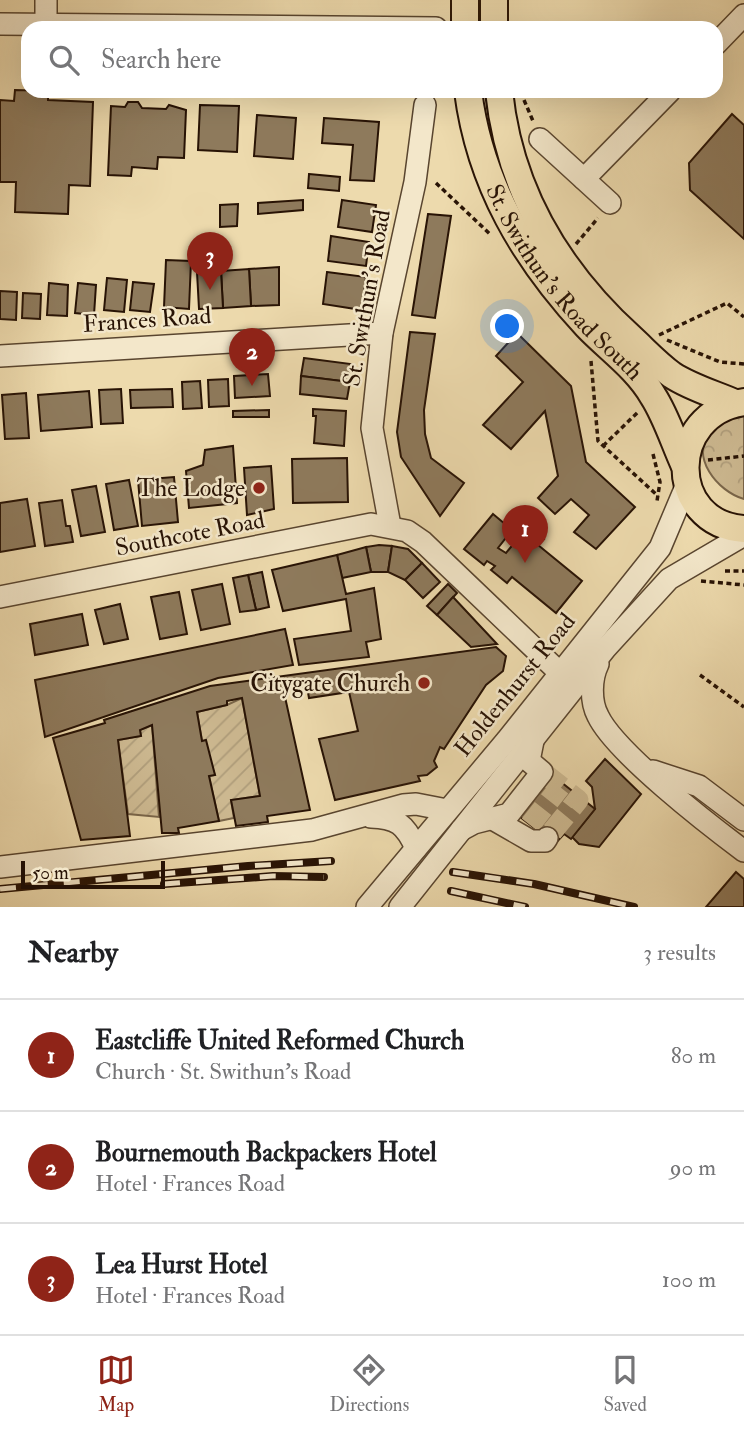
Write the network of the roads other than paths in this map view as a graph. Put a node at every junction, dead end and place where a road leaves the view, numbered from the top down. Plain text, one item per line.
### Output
1 (46, 0) edge
2 (465, 0) edge
3 (494, 0) edge
4 (744, 15) edge
5 (46, 21) edge
6 (465, 21) edge
7 (494, 21) edge
8 (0, 24) edge
9 (21, 24) edge
10 (723, 37) edge
11 (469, 98) edge
12 (500, 98) edge
13 (663, 98) edge
14 (425, 105) dead end
15 (540, 139) dead end
16 (584, 179) junction
17 (610, 203) road end
18 (382, 333) junction
19 (0, 356) edge
20 (740, 402) edge
21 (692, 470) junction
22 (390, 526) junction
23 (744, 530) edge
24 (744, 535) edge
25 (0, 597) edge
26 (604, 649) junction
27 (560, 673) junction
28 (533, 741) junction
29 (648, 769) junction
30 (447, 810) junction
31 (365, 817) junction
32 (744, 820) edge
33 (510, 824) junction
34 (457, 833) junction
35 (547, 838) dead end
36 (416, 848) junction
37 (744, 851) edge
38 (0, 867) edge
39 (370, 903) edge
40 (351, 907) edge
41 (400, 907) edge

1 - 5 street
2 - 6 main road
3 - 7 main road
4 - 10 street
8 - 9 street
11 - 21 main road, St. Swithun's Road South
12 - 20 main road, St. Swithun's Road South
13 - 16 street
14 - 18 street, St. Swithun's Road
15 - 16 street
16 - 17 street
18 - 19 street, Frances Road
18 - 22 street, St. Swithun's Road
20 - 21 main road
21 - 23 main road, St. Swithun's Road South
21 - 27 street, Holdenhurst Road
22 - 25 street, Southcote Road
22 - 27 street
24 - 26 street, Holdenhurst Road
26 - 28 street, Holdenhurst Road
26 - 29 street
27 - 30 street, Holdenhurst Road
28 - 33 street
28 - 34 street, Holdenhurst Road
29 - 32 street
29 - 37 street
30 - 31 street
30 - 36 street, Holdenhurst Road
31 - 36 street
31 - 38 street
33 - 34 street
33 - 35 street
34 - 41 street, Holdenhurst Road
36 - 39 street, Holdenhurst Road
39 - 40 street

